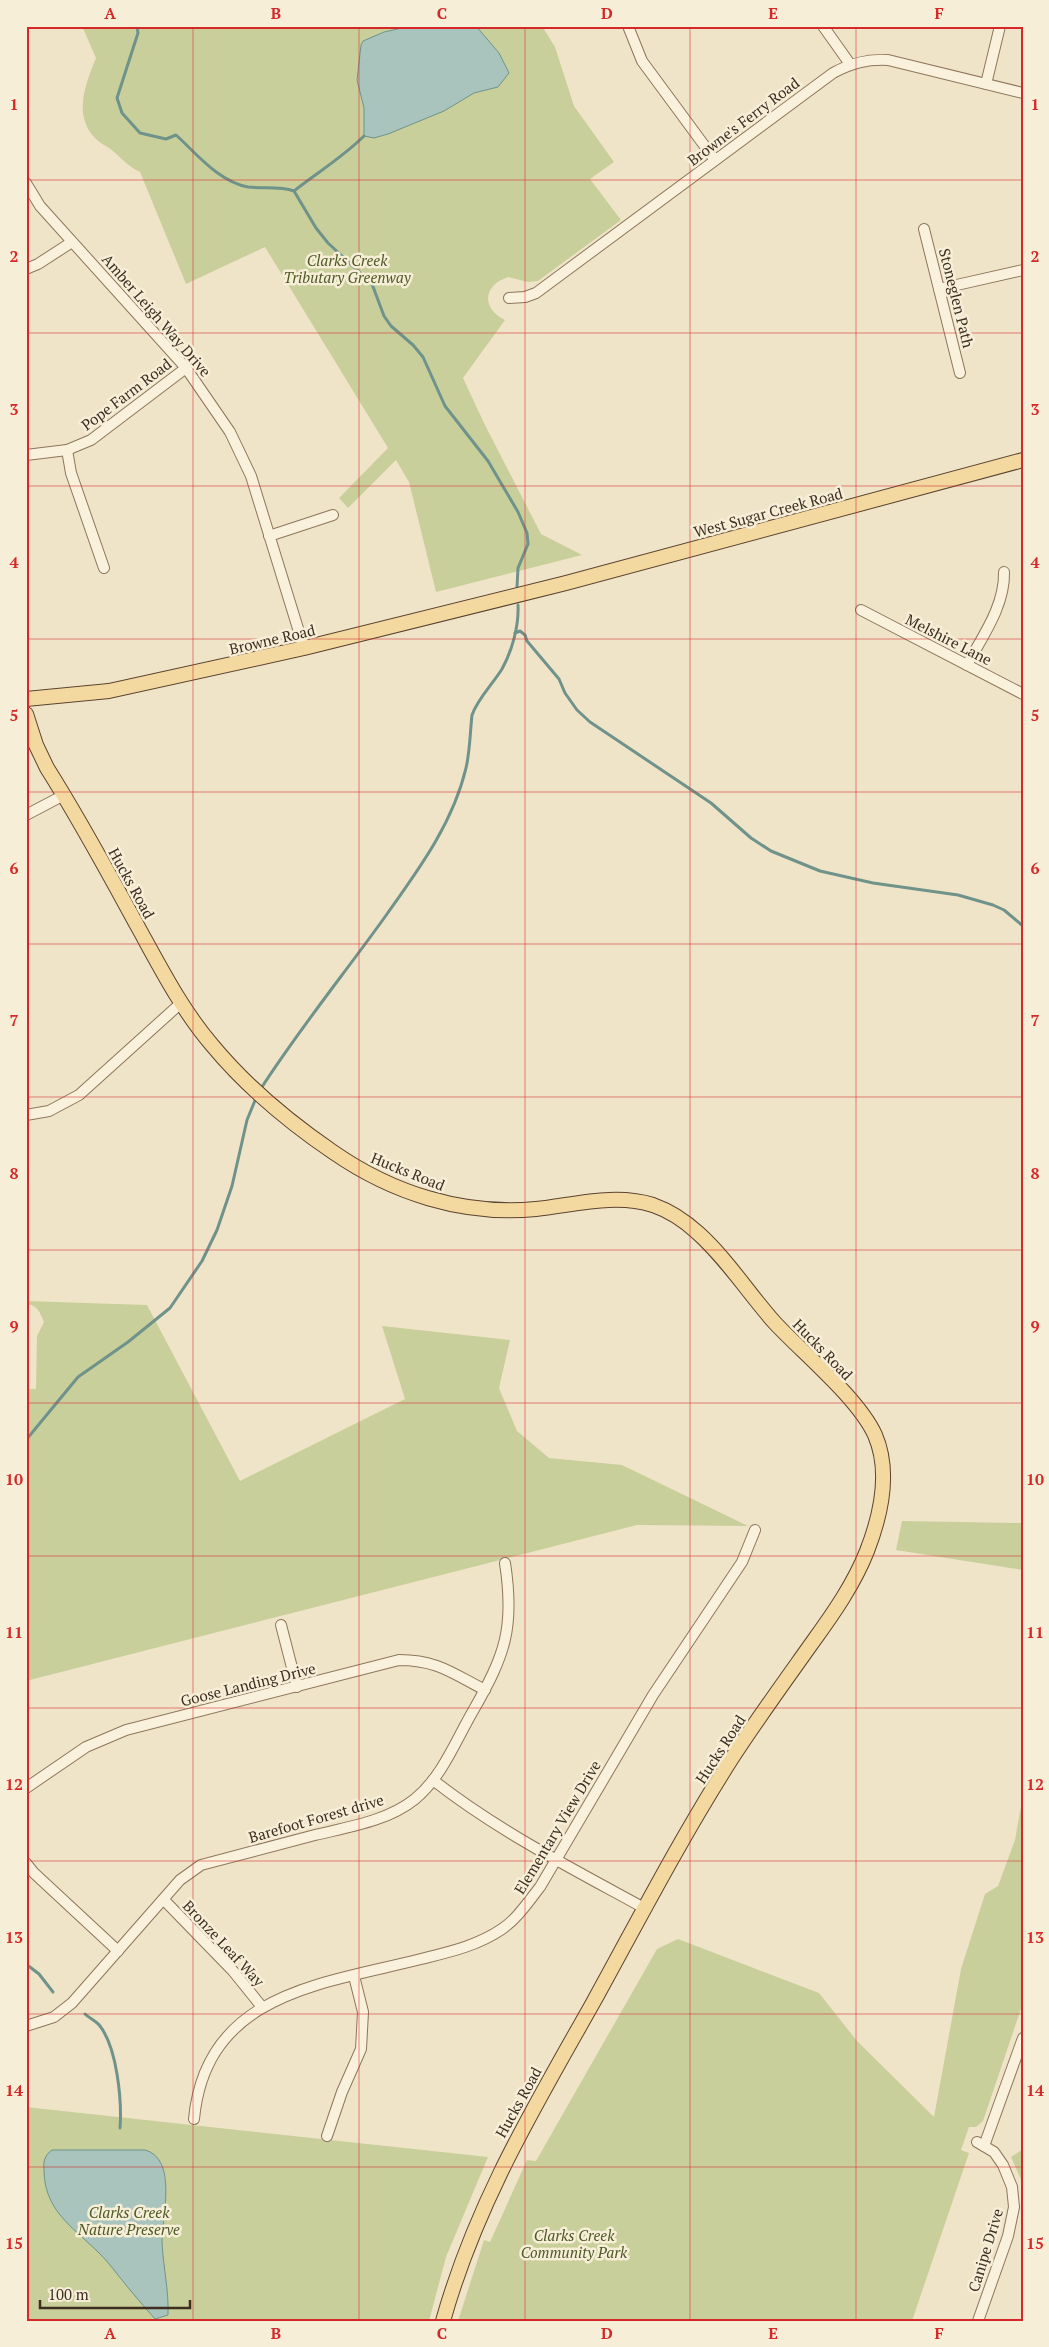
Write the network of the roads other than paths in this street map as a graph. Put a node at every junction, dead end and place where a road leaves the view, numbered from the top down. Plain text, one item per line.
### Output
1 (628, 26) edge
2 (823, 26) edge
3 (1000, 26) edge
4 (850, 64) junction
5 (986, 84) junction
6 (1023, 92) edge
7 (715, 160) junction
8 (26, 183) edge
9 (924, 229) dead end
10 (72, 242) junction
11 (26, 269) edge
12 (1023, 270) edge
13 (939, 289) junction
14 (510, 298) dead end
15 (186, 368) junction
16 (960, 374) dead end
17 (67, 450) junction
18 (26, 455) edge
19 (1023, 460) edge
20 (333, 516) dead end
21 (269, 536) junction
22 (104, 568) dead end
23 (1004, 572) dead end
24 (521, 595) joint
25 (861, 610) dead end
26 (304, 648) junction
27 (967, 665) junction
28 (1023, 694) edge
29 (26, 699) edge
30 (26, 714) edge
31 (64, 795) junction
32 (26, 815) edge
33 (182, 1003) junction
34 (26, 1115) edge
35 (755, 1530) dead end
36 (505, 1563) dead end
37 (281, 1626) dead end
38 (297, 1687) junction
39 (485, 1690) junction
40 (434, 1780) junction
41 (26, 1788) edge
42 (556, 1860) junction
43 (26, 1863) edge
44 (164, 1900) junction
45 (644, 1908) junction
46 (118, 1951) junction
47 (354, 1976) junction
48 (262, 2006) junction
49 (26, 2026) edge
50 (1023, 2038) edge
51 (194, 2119) dead end
52 (327, 2136) dead end
53 (442, 2321) edge
54 (978, 2321) edge

1 - 7 street
2 - 4 street
3 - 5 street
4 - 5 street, Browne's Ferry Road
4 - 7 street, Browne's Ferry Road
5 - 6 street, Browne's Ferry Road
7 - 14 street, Browne's Ferry Road
8 - 10 street, Amber Leigh Way Drive
9 - 13 street, Stoneglen Path
10 - 11 street
10 - 15 street, Amber Leigh Way Drive
12 - 13 street
13 - 16 street, Stoneglen Path
15 - 17 street, Pope Farm Road
15 - 21 street, Amber Leigh Way Drive
17 - 18 street, Pope Farm Road
17 - 22 street
19 - 24 main road, West Sugar Creek Road
20 - 21 street
21 - 26 street, Amber Leigh Way Drive
23 - 27 street
24 - 26 main road, Browne Road
25 - 27 street, Melshire Lane
26 - 29 main road, Browne Road
27 - 28 street, Melshire Lane
30 - 31 main road, Hucks Road
31 - 32 street
31 - 33 main road, Hucks Road
33 - 34 street
33 - 45 main road, Hucks Road
35 - 42 street, Elementary View Drive
36 - 39 street, Barefoot Forest drive
37 - 38 street
38 - 39 street, Goose Landing Drive
38 - 41 street, Goose Landing Drive
39 - 40 street, Barefoot Forest drive
40 - 42 street
40 - 44 street, Barefoot Forest drive
42 - 45 street
42 - 47 street, Elementary View Drive
43 - 46 street
44 - 46 street, Barefoot Forest drive
44 - 48 street, Bronze Leaf Way
45 - 53 main road, Hucks Road
46 - 49 street
47 - 48 street, Elementary View Drive
47 - 52 street
48 - 51 street, Elementary View Drive
50 - 54 street, Canipe Drive

